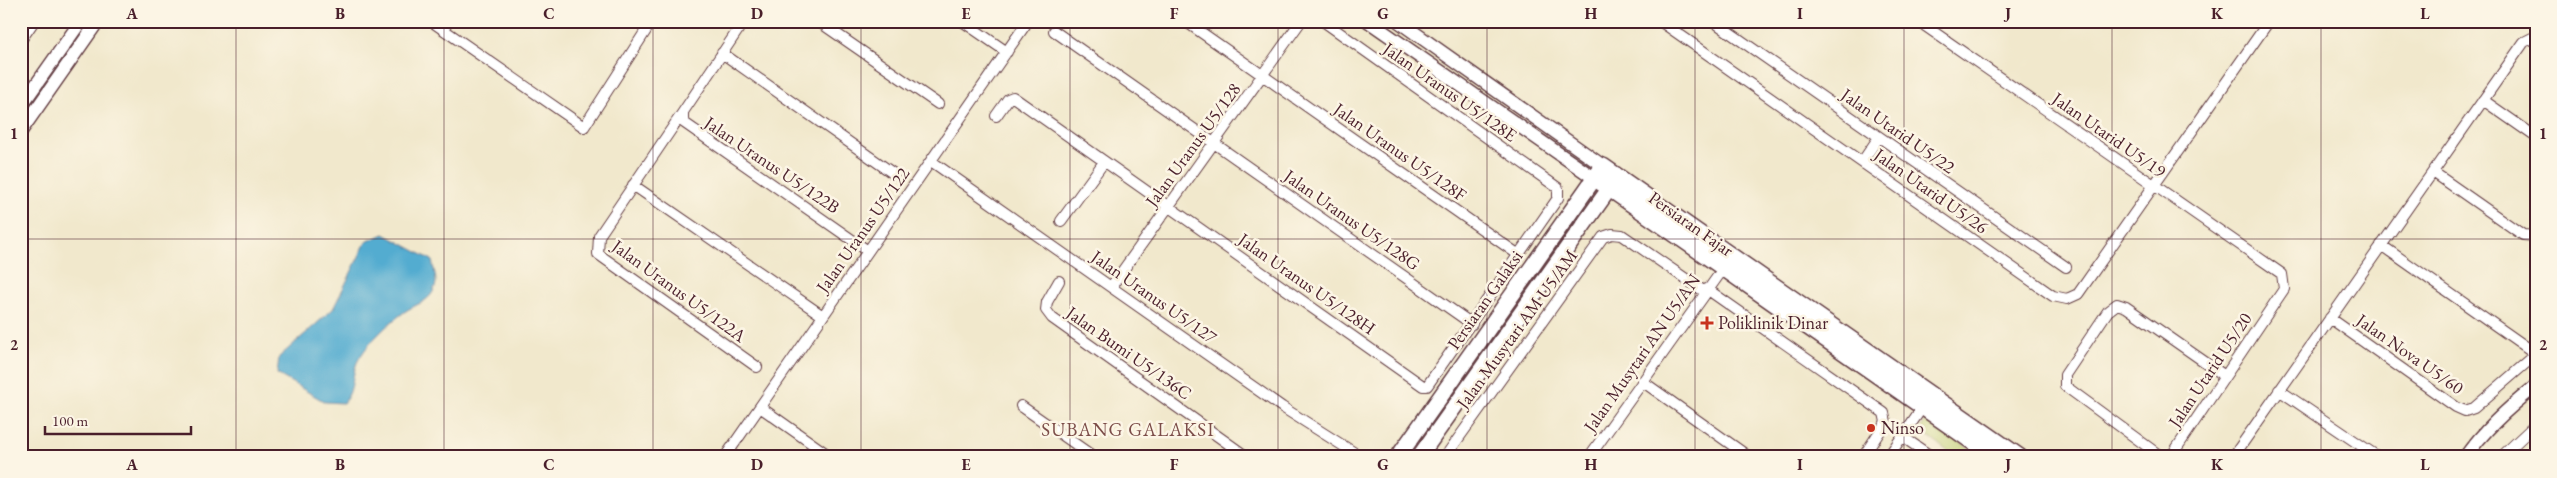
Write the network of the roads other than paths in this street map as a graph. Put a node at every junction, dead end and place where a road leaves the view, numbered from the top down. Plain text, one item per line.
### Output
1 (34, 21) edge
2 (81, 21) edge
3 (98, 21) edge
4 (431, 21) edge
5 (652, 21) edge
6 (744, 21) edge
7 (818, 21) edge
8 (962, 21) edge
9 (1028, 21) edge
10 (1185, 21) edge
11 (1301, 21) edge
12 (1323, 21) edge
13 (1368, 21) edge
14 (1374, 21) edge
15 (1398, 21) edge
16 (1660, 21) edge
17 (1712, 21) edge
18 (1918, 21) edge
19 (2269, 21) edge
20 (1054, 31) dead end
21 (2536, 36) edge
22 (21, 40) edge
23 (1405, 47) junction
24 (1007, 52) junction
25 (722, 53) junction
26 (1262, 76) junction
27 (2483, 100) junction
28 (938, 104) dead end
29 (21, 106) edge
30 (996, 116) dead end
31 (683, 117) junction
32 (21, 131) edge
33 (2536, 136) edge
34 (1879, 137) junction
35 (1214, 143) junction
36 (931, 161) junction
37 (1104, 162) junction
38 (1862, 162) junction
39 (1603, 166) junction
40 (2433, 172) junction
41 (894, 174) dead end
42 (1594, 178) junction
43 (1613, 183) junction
44 (633, 185) junction
45 (2154, 186) junction
46 (1168, 208) junction
47 (1062, 221) dead end
48 (2536, 236) edge
49 (2381, 245) junction
50 (868, 251) junction
51 (1519, 255) junction
52 (2066, 267) dead end
53 (1723, 269) junction
54 (2282, 274) joint
55 (1059, 281) dead end
56 (1111, 287) junction
57 (1706, 290) junction
58 (823, 316) junction
59 (2330, 318) junction
60 (1472, 324) junction
61 (757, 367) dead end
62 (2225, 376) junction
63 (1642, 381) junction
64 (2536, 386) edge
65 (2279, 390) junction
66 (1927, 401) junction
67 (1021, 406) dead end
68 (760, 407) junction
69 (2536, 424) edge
70 (1903, 437) junction
71 (725, 457) edge
72 (832, 457) edge
73 (1094, 457) edge
74 (1247, 457) edge
75 (1361, 457) edge
76 (1398, 457) edge
77 (1419, 457) edge
78 (1445, 457) edge
79 (1588, 457) edge
80 (1749, 457) edge
81 (1863, 457) edge
82 (1888, 457) edge
83 (1932, 457) edge
84 (1994, 457) edge
85 (2020, 457) edge
86 (2233, 457) edge
87 (2378, 457) edge
88 (2465, 457) edge
89 (2501, 457) edge

1 - 22 street
2 - 29 street
3 - 32 street
4 - 5 street
6 - 25 street, Jalan Uranus U5/122A
7 - 28 street
8 - 24 street
9 - 24 street, Jalan Uranus U5/122
10 - 26 street, Jalan Uranus U5/128F
11 - 26 street, Jalan Uranus U5/128
12 - 51 street, Jalan Uranus U5/128E
13 - 23 street, Persiaran Fajar
14 - 23 street
15 - 39 street, Persiaran Fajar
16 - 38 street, Jalan Utarid U5/26
17 - 34 street, Jalan Utarid U5/22
18 - 45 street, Jalan Utarid U5/19
19 - 45 street, Jalan Utarid U5/26
20 - 35 street, Jalan Uranus U5/128G
21 - 27 street
23 - 42 street, Persiaran Fajar
24 - 36 street, Jalan Uranus U5/122
25 - 31 street, Jalan Uranus U5/122A
25 - 41 street
26 - 35 street, Jalan Uranus U5/128
26 - 51 street, Jalan Uranus U5/128F
27 - 33 street
27 - 40 street
30 - 37 street, Jalan Uranus U5/128H
31 - 44 street, Jalan Uranus U5/122A
31 - 50 street, Jalan Uranus U5/122B
34 - 38 street
34 - 52 street, Jalan Utarid U5/22
35 - 46 street, Jalan Uranus U5/128
35 - 60 street, Jalan Uranus U5/128G
36 - 50 street, Jalan Uranus U5/122
36 - 56 street, Jalan Uranus U5/127
37 - 46 street, Jalan Uranus U5/128H
37 - 47 street
38 - 45 street, Jalan Utarid U5/26
39 - 42 main road, Persiaran Galaksi
39 - 43 main road, Persiaran Fajar
40 - 48 street
40 - 49 street
42 - 43 main road, Persiaran Fajar
42 - 76 main road, Persiaran Galaksi
43 - 53 main road, Persiaran Fajar
43 - 66 main road, Persiaran Fajar
43 - 77 main road, Persiaran Galaksi
44 - 58 street
44 - 61 street, Jalan Uranus U5/122A
45 - 54 street, Jalan Utarid U5/19
46 - 56 street, Jalan Uranus U5/128
46 - 60 street, Jalan Uranus U5/128H
49 - 59 street
49 - 59 street, Jalan Nova U5/60
50 - 58 street, Jalan Uranus U5/122
51 - 60 street
53 - 57 street, Jalan Musytari AN U5/AN
53 - 66 main road, Persiaran Fajar
54 - 62 street, Jalan Utarid U5/20
55 - 74 street, Jalan Bumi U5/136C
56 - 75 street, Jalan Uranus U5/127
57 - 63 street, Jalan Musytari AN U5/AN
57 - 78 street, Jalan Musytari AM U5/AM
57 - 81 street
58 - 68 street, Jalan Uranus U5/122
59 - 65 street
62 - 62 street, Jalan Utarid U5/20
63 - 79 street, Jalan Musytari AN U5/AN
63 - 80 street
64 - 88 street
65 - 86 street
65 - 87 street
66 - 70 street
66 - 84 main road, Persiaran Fajar
66 - 85 main road, Persiaran Fajar
67 - 73 street
68 - 71 street, Jalan Uranus U5/122
68 - 72 street
69 - 89 street
70 - 82 street
70 - 83 street

